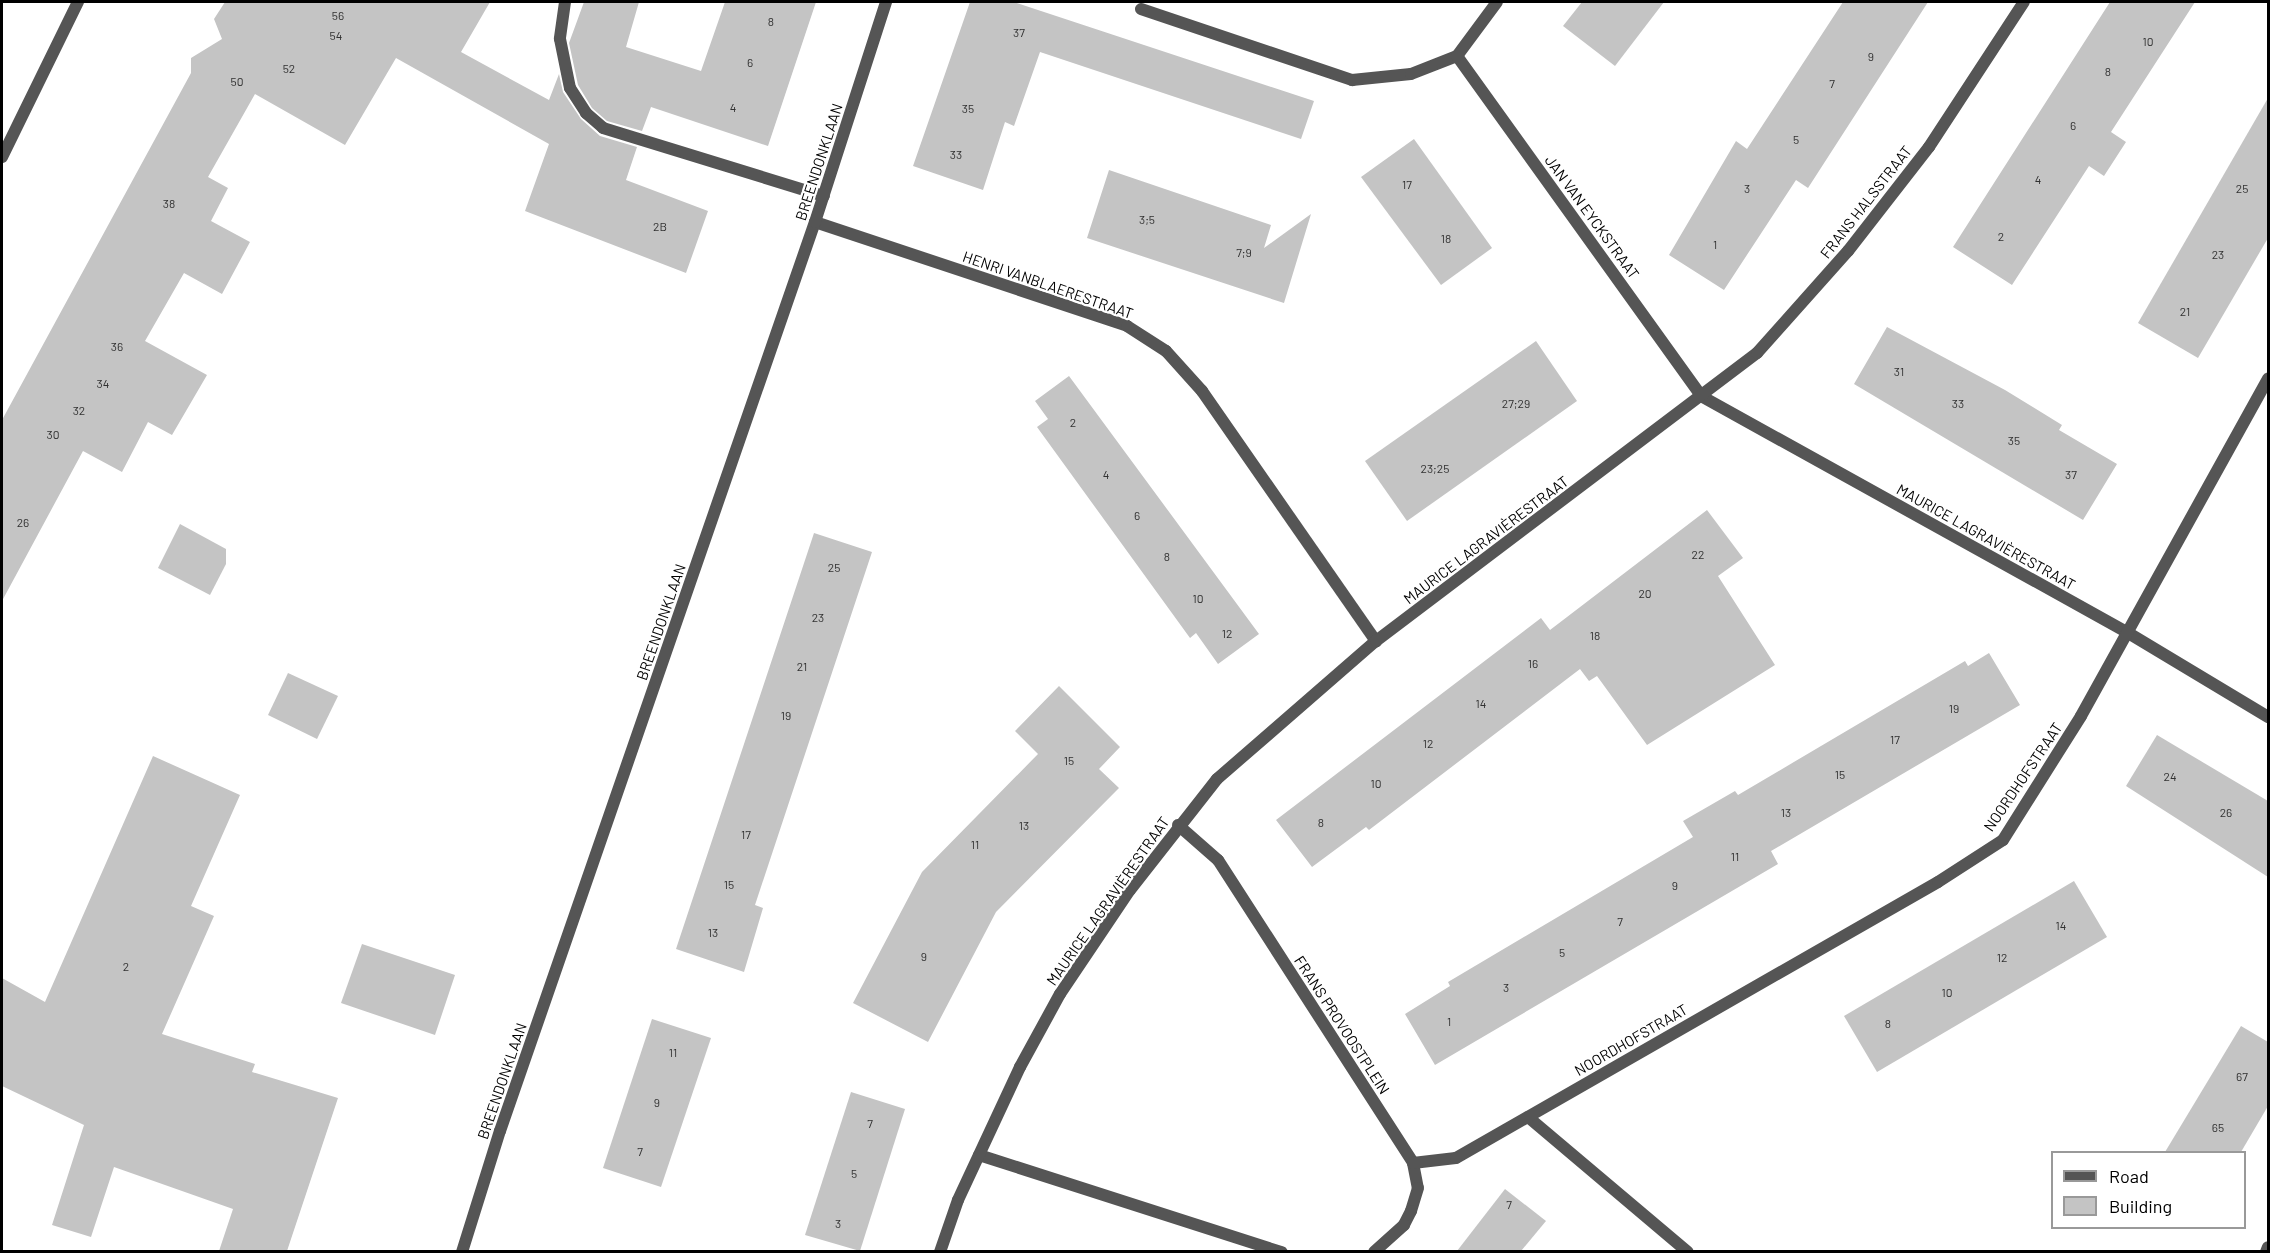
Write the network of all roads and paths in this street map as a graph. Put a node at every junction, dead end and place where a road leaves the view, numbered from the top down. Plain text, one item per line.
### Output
1 (78, 2) edge
2 (565, 2) edge
3 (886, 2) edge
4 (1497, 2) edge
5 (2024, 2) edge
6 (1141, 9) dead end
7 (1457, 56) junction
8 (2, 157) edge
9 (824, 196) junction
10 (815, 222) junction
11 (2268, 378) edge
12 (1701, 396) junction
13 (2125, 632) junction
14 (1376, 641) junction
15 (2268, 717) edge
16 (1178, 825) junction
17 (1528, 1117) junction
18 (979, 1155) junction
19 (1413, 1163) junction
20 (2268, 1247) edge
21 (462, 1251) edge
22 (940, 1251) edge
23 (1282, 1251) edge
24 (1374, 1251) edge
25 (1688, 1251) edge
26 (2266, 1251) edge

1 - 8 street
2 - 9 street
3 - 9 street, BREENDONKLAAN
4 - 7 street
5 - 12 street, FRANS HALSSTRAAT
6 - 7 street
7 - 12 street, JAN VAN EYCKSTRAAT
9 - 10 street, BREENDONKLAAN
10 - 14 street, HENRI VANBLAERESTRAAT
10 - 21 street, BREENDONKLAAN
11 - 13 street, NOORDHOFSTRAAT
12 - 13 street, MAURICE LAGRAVIÈRESTRAAT
12 - 14 street, MAURICE LAGRAVIÈRESTRAAT
13 - 15 street, MAURICE LAGRAVIÈRESTRAAT
13 - 17 street, NOORDHOFSTRAAT
14 - 16 street, MAURICE LAGRAVIÈRESTRAAT
16 - 18 street, MAURICE LAGRAVIÈRESTRAAT
16 - 19 street, FRANS PROVOOSTPLEIN
17 - 19 street, NOORDHOFSTRAAT
17 - 25 street
18 - 22 street, MAURICE LAGRAVIÈRESTRAAT
18 - 23 street
19 - 24 street, FRANS PROVOOSTPLEIN
20 - 26 street

